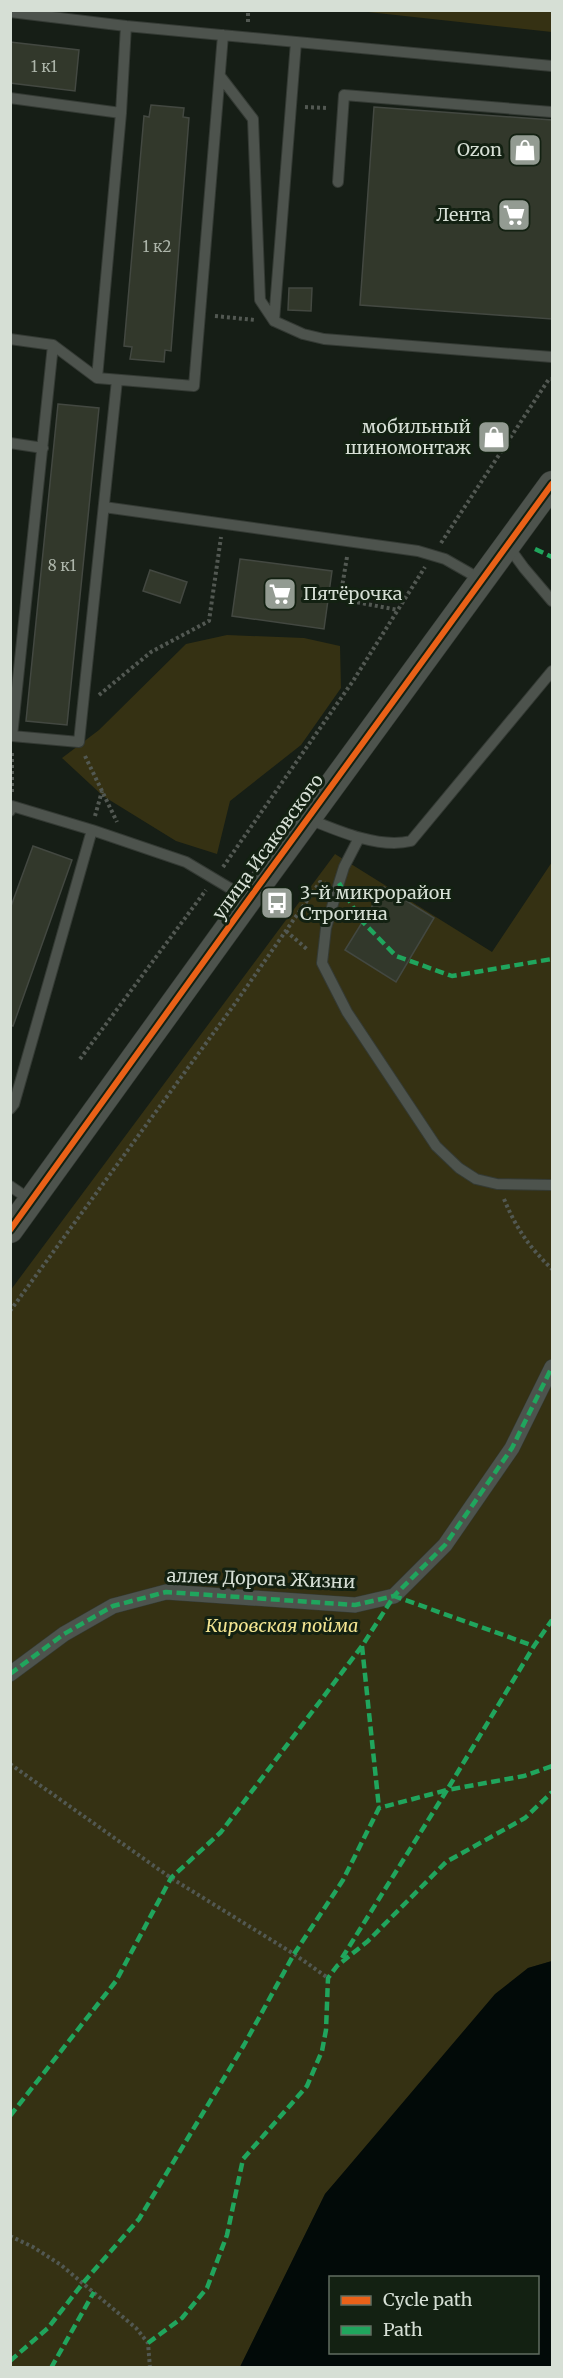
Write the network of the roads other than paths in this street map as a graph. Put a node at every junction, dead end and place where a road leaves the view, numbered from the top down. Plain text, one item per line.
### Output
1 (10, 12) edge
2 (126, 26) junction
3 (224, 35) junction
4 (296, 42) junction
5 (552, 66) edge
6 (220, 76) junction
7 (10, 98) edge
8 (121, 112) junction
9 (552, 112) edge
10 (338, 182) dead end
11 (274, 321) junction
12 (10, 339) edge
13 (53, 345) junction
14 (552, 357) edge
15 (97, 378) junction
16 (117, 380) junction
17 (10, 443) edge
18 (43, 448) junction
19 (552, 484) edge
20 (104, 507) junction
21 (508, 546) junction
22 (480, 579) junction
23 (552, 601) edge
24 (552, 671) edge
25 (11, 809) edge
26 (309, 819) junction
27 (92, 830) junction
28 (359, 838) junction
29 (248, 899) junction
30 (10, 1109) edge
31 (552, 1185) edge
32 (10, 1186) edge
33 (32, 1202) junction
34 (10, 1230) edge
35 (552, 1366) edge
36 (10, 1674) edge

1 - 2 lane
2 - 3 lane
2 - 8 lane
3 - 4 lane
3 - 6 lane
4 - 5 lane
4 - 11 lane
6 - 11 lane
6 - 16 lane
7 - 8 lane
8 - 15 lane
9 - 10 lane
11 - 14 lane
12 - 13 lane
13 - 15 lane
13 - 18 lane
15 - 16 lane
16 - 20 lane
17 - 18 lane
18 - 20 lane
19 - 21 street, улица Исаковского
20 - 22 lane
21 - 22 street, улица Исаковского
21 - 23 lane
22 - 26 street, улица Исаковского
24 - 28 lane
25 - 27 lane
26 - 28 lane
26 - 29 street, улица Исаковского
27 - 29 lane
27 - 30 lane
28 - 31 lane
29 - 33 street, улица Исаковского
32 - 33 lane
33 - 34 street, улица Исаковского
35 - 36 street, аллея Дорога Жизни

